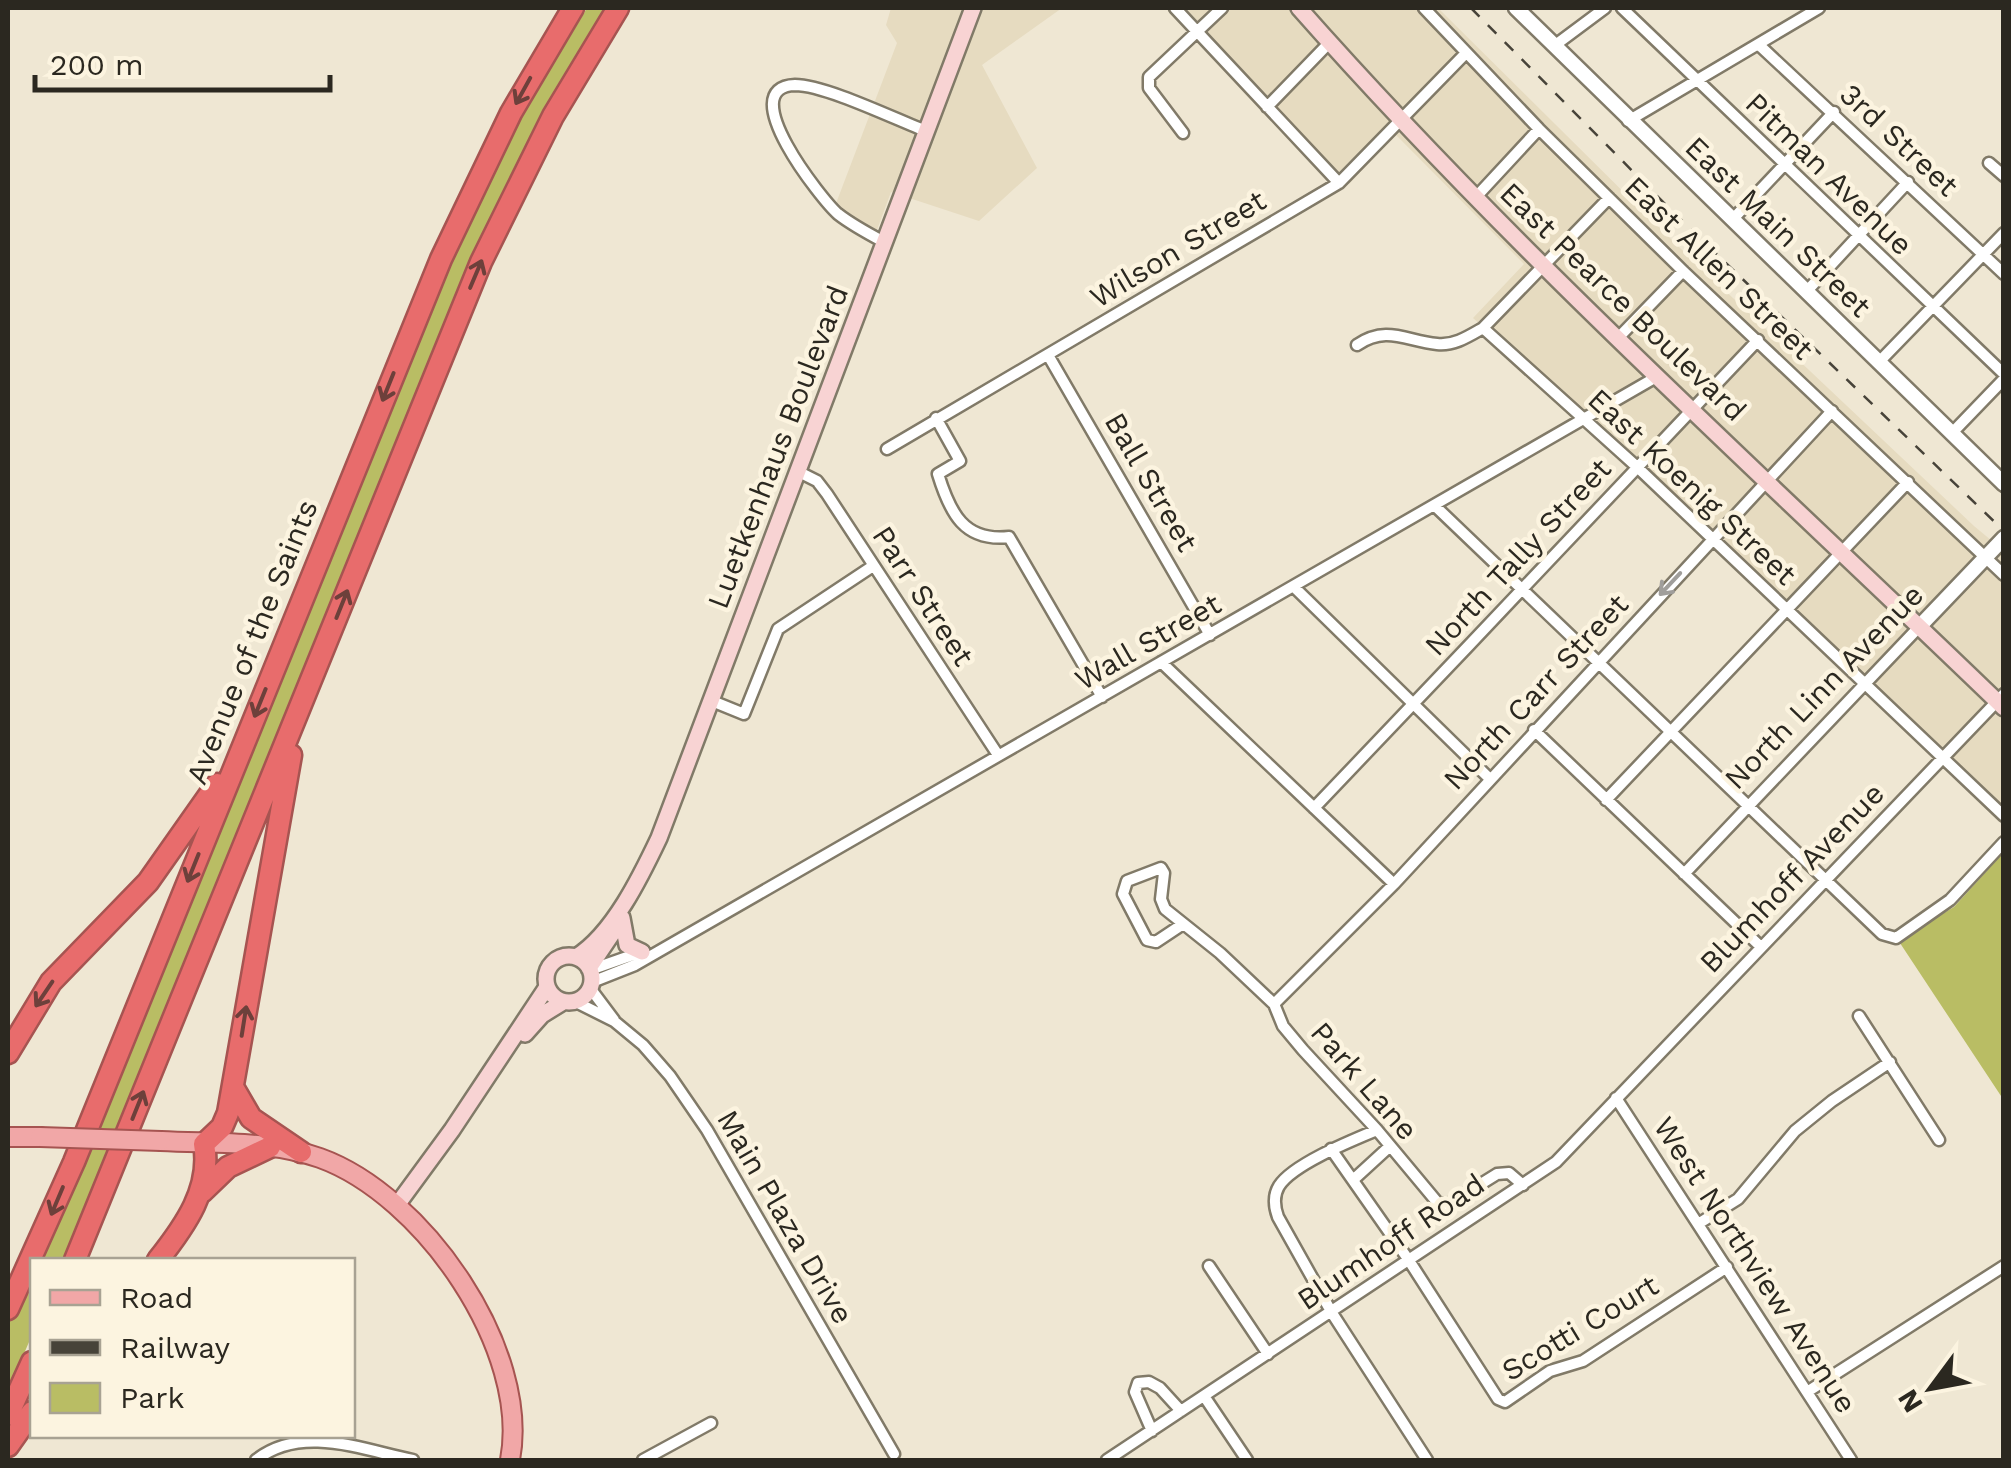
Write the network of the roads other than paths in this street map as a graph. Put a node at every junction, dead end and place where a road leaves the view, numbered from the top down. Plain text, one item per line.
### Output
1 (574, 8) edge
2 (618, 8) edge
3 (973, 8) edge
4 (1175, 8) edge
5 (1222, 8) edge
6 (1299, 8) edge
7 (1424, 8) edge
8 (1516, 8) edge
9 (1605, 8) edge
10 (1622, 8) edge
11 (1820, 8) edge
12 (1198, 33) junction
13 (1330, 42) junction
14 (1758, 44) junction
15 (1554, 46) junction
16 (1466, 53) junction
17 (1695, 81) junction
18 (1267, 107) junction
19 (1834, 112) junction
20 (1400, 120) junction
21 (1628, 120) junction
22 (1539, 129) junction
23 (926, 130) junction
24 (1182, 134) dead end
25 (1989, 163) dead end
26 (1784, 165) junction
27 (2004, 176) edge
28 (1339, 182) junction
29 (1908, 182) junction
30 (1476, 197) junction
31 (1609, 198) junction
32 (1732, 220) junction
33 (2004, 233) edge
34 (1858, 237) junction
35 (884, 242) junction
36 (1984, 256) junction
37 (1542, 264) junction
38 (1683, 271) junction
39 (2004, 274) edge
40 (1806, 292) junction
41 (1933, 307) junction
42 (1483, 328) junction
43 (1619, 338) junction
44 (1758, 340) junction
45 (1357, 345) dead end
46 (1048, 355) junction
47 (1878, 363) junction
48 (1659, 376) junction
49 (2004, 377) edge
50 (1692, 409) junction
51 (1832, 411) junction
52 (936, 418) junction
53 (1584, 421) junction
54 (1951, 434) junction
55 (887, 450) dead end
56 (1636, 466) junction
57 (799, 472) junction
58 (1767, 480) junction
59 (1908, 482) junction
60 (2004, 484) edge
61 (1435, 506) junction
62 (2004, 538) edge
63 (1713, 539) junction
64 (1842, 553) junction
65 (1986, 558) junction
66 (873, 566) junction
67 (2004, 575) edge
68 (1294, 587) junction
69 (1523, 591) junction
70 (1787, 610) junction
71 (1919, 628) junction
72 (1210, 635) junction
73 (1598, 660) junction
74 (1161, 662) junction
75 (1866, 684) junction
76 (305, 694) junction
77 (1102, 696) junction
78 (712, 701) junction
79 (2001, 701) edge
80 (1414, 704) junction
81 (1534, 730) junction
82 (1673, 732) junction
83 (243, 745) junction
84 (998, 755) junction
85 (1942, 757) junction
86 (1490, 779) junction
87 (1606, 800) junction
88 (1750, 806) junction
89 (1314, 808) junction
90 (2004, 816) edge
91 (2004, 842) edge
92 (1684, 874) junction
93 (1826, 880) junction
94 (1394, 884) junction
95 (624, 910) junction
96 (1183, 924) junction
97 (1761, 947) junction
98 (660, 949) junction
99 (642, 952) junction
100 (588, 973) junction
101 (546, 988) junction
102 (570, 1002) junction
103 (1274, 1004) junction
104 (1859, 1016) dead end
105 (614, 1021) junction
106 (8, 1054) edge
107 (1890, 1062) junction
108 (233, 1087) junction
109 (1616, 1098) junction
110 (473, 1100) junction
111 (1377, 1130) junction
112 (8, 1137) edge
113 (1939, 1140) dead end
114 (204, 1144) junction
115 (270, 1147) junction
116 (1389, 1147) junction
117 (1331, 1150) junction
118 (300, 1152) junction
119 (1352, 1180) junction
120 (1523, 1184) junction
121 (200, 1194) junction
122 (398, 1205) junction
123 (1698, 1224) junction
124 (31, 1258) edge
125 (76, 1258) edge
126 (159, 1258) edge
127 (30, 1260) edge
128 (1408, 1260) junction
129 (1209, 1266) dead end
130 (2004, 1266) edge
131 (1726, 1267) junction
132 (8, 1309) edge
133 (1332, 1313) junction
134 (1268, 1354) junction
135 (30, 1366) edge
136 (1808, 1392) junction
137 (1204, 1396) junction
138 (1180, 1411) junction
139 (30, 1415) edge
140 (8, 1416) edge
141 (711, 1423) dead end
142 (1152, 1431) junction
143 (309, 1438) edge
144 (8, 1446) edge
145 (668, 1447) junction
146 (894, 1454) dead end
147 (515, 1455) edge
148 (256, 1460) edge
149 (413, 1460) edge
150 (643, 1460) edge
151 (674, 1460) edge
152 (1107, 1460) edge
153 (1248, 1460) edge
154 (1427, 1460) edge
155 (1851, 1460) edge

1 -> 83 highway, Avenue of the Saints
76 -> 2 highway
3 - 23 main road, Luetkenhaus Boulevard
4 - 12 street
5 - 12 street
6 - 13 main road, East Pearce Boulevard
7 - 16 street, East Allen Street
8 - 15 street, East Main Street
9 - 15 street
10 - 17 street, Pitman Avenue
11 - 14 street
12 - 18 street
12 - 24 street
13 - 18 street
13 - 20 main road, East Pearce Boulevard
14 - 17 street
14 - 19 street, 3rd Street
15 - 21 street, East Main Street
16 - 20 street, Wilson Street
16 - 22 street, East Allen Street
17 - 21 street
17 - 26 street, Pitman Avenue
18 - 28 street
19 - 26 street
19 - 29 street, 3rd Street
20 - 28 street, Wilson Street
20 - 30 main road, East Pearce Boulevard
21 - 32 street, East Main Street
22 - 30 street
22 - 31 street, East Allen Street
23 - 35 main road, Luetkenhaus Boulevard
23 - 35 street
25 - 27 street
26 - 32 street
26 - 34 street, Pitman Avenue
28 - 46 street, Wilson Street
29 - 34 street
29 - 36 street, 3rd Street
30 - 37 main road, East Pearce Boulevard
31 - 37 street
31 - 38 street, East Allen Street
32 - 40 street, East Main Street
33 - 36 street
34 - 40 street
34 - 41 street, Pitman Avenue
35 - 57 main road, Luetkenhaus Boulevard
36 - 39 street, 3rd Street
36 - 41 street
37 - 42 street
37 - 43 main road, East Pearce Boulevard
38 - 43 street
38 - 44 street, East Allen Street
40 - 47 street, East Main Street
41 - 47 street
41 - 49 street, Pitman Avenue
42 - 45 street
42 - 53 street, East Koenig Street
43 - 48 main road, East Pearce Boulevard
44 - 50 street, North Tally Street
44 - 51 street, East Allen Street
46 - 52 street, Wilson Street
46 - 72 street, Ball Street
47 - 54 street, East Main Street
48 - 50 main road, East Pearce Boulevard
48 - 53 street, Wall Street
49 - 54 street
50 - 56 street, North Tally Street
50 - 58 main road, East Pearce Boulevard
51 - 58 street, North Carr Street
51 - 59 street, East Allen Street
52 - 55 street, Wilson Street
52 - 77 street
53 - 56 street, East Koenig Street
53 - 61 street, Wall Street
54 - 60 street, East Main Street
56 - 63 street, East Koenig Street
56 - 69 street, North Tally Street
57 - 66 street, Parr Street
57 - 78 main road, Luetkenhaus Boulevard
58 - 63 street, North Carr Street
58 - 64 main road, East Pearce Boulevard
59 - 64 street
59 - 65 street, East Allen Street
61 - 68 street, Wall Street
61 - 69 street
62 - 65 street, North Linn Avenue
63 - 70 street, East Koenig Street
63 -> 73 street, North Carr Street
64 - 70 street
64 - 71 main road, East Pearce Boulevard
65 - 67 street, East Allen Street
65 - 71 street, North Linn Avenue
66 - 78 street
66 - 84 street, Parr Street
68 - 72 street, Wall Street
68 - 80 street
69 - 73 street
69 - 80 street, North Tally Street
70 - 75 street, East Koenig Street
70 - 82 street
71 - 75 street, North Linn Avenue
71 - 79 main road, East Pearce Boulevard
72 - 74 street, Wall Street
73 - 81 street, North Carr Street
73 - 82 street
74 - 77 street, Wall Street
74 - 89 street
75 - 85 street, East Koenig Street
75 - 88 street, North Linn Avenue
108 -> 76 highway
125 -> 76 highway
77 - 84 street, Wall Street
78 - 95 main road, Luetkenhaus Boulevard
79 - 85 street, Blumhoff Avenue
80 - 86 street
80 - 89 street, North Tally Street
81 - 86 street, North Carr Street
81 - 87 street
82 - 87 street
82 - 88 street
83 -> 106 highway
83 -> 124 highway, Avenue of the Saints
84 - 98 street, Wall Street
85 - 90 street, East Koenig Street
85 - 93 street, Blumhoff Avenue
86 - 94 street, North Carr Street
87 - 92 street
88 - 92 street, North Linn Avenue
88 - 93 street
89 - 94 street
91 - 93 street
92 - 97 street
93 - 97 street, Blumhoff Avenue
94 - 103 street, North Carr Street
95 - 99 main road
95 - 100 main road, Luetkenhaus Boulevard
96 - 96 street, Park Lane
96 - 103 street, Park Lane
97 - 109 street, Blumhoff Avenue
98 - 99 street, Wall Street
98 - 100 street, Wall Street
99 - 100 street, Wall Street
100 - 101 main road
100 - 102 main road
100 - 105 street, Main Plaza Drive
101 - 102 main road
101 - 110 main road
102 - 105 street, Main Plaza Drive
102 - 110 main road
103 - 111 street, Park Lane
104 - 107 street
105 - 146 street, Main Plaza Drive
107 - 113 street
107 - 123 street
108 - 114 highway
108 - 118 highway
109 - 120 street, Blumhoff Road
109 - 123 street, West Northview Avenue
110 - 122 main road
111 - 116 street, Park Lane
111 - 117 street
112 - 114 main road, bridge
114 - 115 main road
114 - 121 highway
115 - 118 main road
115 - 121 highway
116 - 119 street
116 - 120 street, Park Lane
117 - 119 street
117 - 133 street
118 - 122 main road
119 - 128 street
120 - 128 street, Blumhoff Road
121 - 126 highway
122 - 147 main road
123 - 131 street, West Northview Avenue
127 -> 132 highway, Avenue of the Saints
128 - 131 street, Scotti Court
128 - 133 street, Blumhoff Road
129 - 134 street
130 - 136 street
131 - 136 street, West Northview Avenue
133 - 134 street, Blumhoff Road
133 - 154 street
134 - 137 street, Blumhoff Road
135 - 140 highway
136 - 155 street, West Northview Avenue
137 - 138 street, Blumhoff Road
137 - 153 street
138 - 142 street, Blumhoff Road
138 - 142 street
139 - 144 highway
141 - 145 street
142 - 152 street, Blumhoff Road
143 - 148 street
143 - 149 street
145 - 150 street
145 - 151 street

